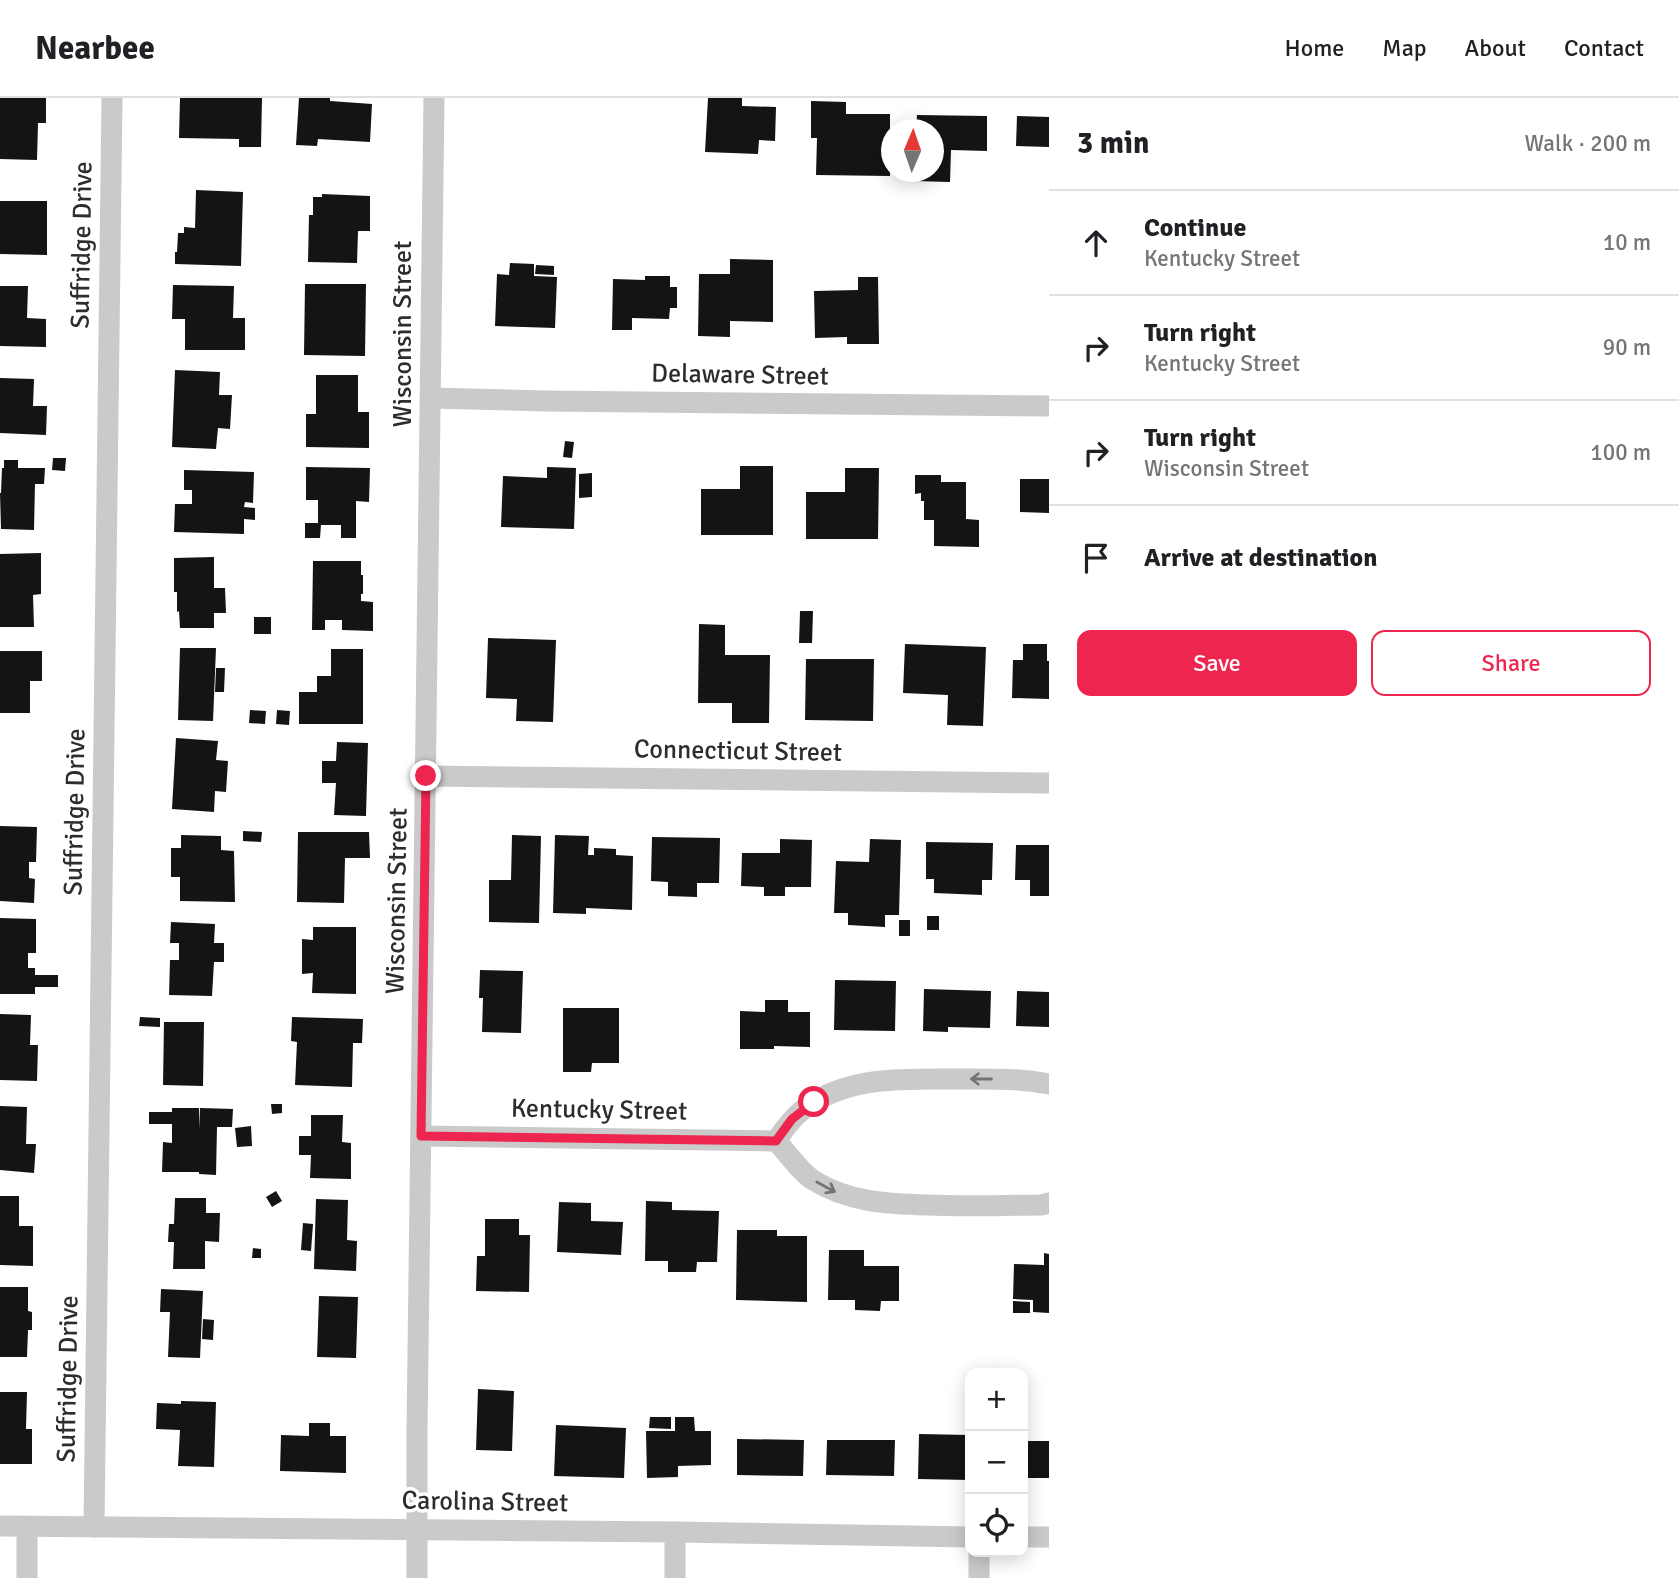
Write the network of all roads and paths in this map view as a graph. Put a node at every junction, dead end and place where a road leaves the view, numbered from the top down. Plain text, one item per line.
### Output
1 (112, 98) edge
2 (434, 98) edge
3 (431, 398) junction
4 (1049, 406) edge
5 (426, 776) junction
6 (1049, 783) edge
7 (1049, 1084) edge
8 (421, 1136) junction
9 (776, 1141) junction
10 (1049, 1203) edge
11 (0, 1526) edge
12 (27, 1527) junction
13 (94, 1527) junction
14 (417, 1529) junction
15 (675, 1532) junction
16 (965, 1537) edge
17 (1028, 1537) edge
18 (1049, 1537) edge
19 (979, 1557) edge
20 (27, 1578) edge
21 (417, 1578) edge
22 (675, 1578) edge
23 (979, 1578) edge

1 - 13 street, Suffridge Drive
2 - 3 street, Wisconsin Street
3 - 4 street, Delaware Street
3 - 5 street, Wisconsin Street
5 - 6 street, Connecticut Street
5 - 8 street, Wisconsin Street
7 -> 9 street
8 - 9 street, Kentucky Street
8 - 14 street, Wisconsin Street
9 -> 10 street
11 - 12 street, Carolina Street
12 - 13 street, Carolina Street
12 - 20 street
13 - 14 street, Carolina Street
14 - 15 street, Carolina Street
14 - 21 street, Wisconsin Street
15 - 16 street, Carolina Street
15 - 22 street
17 - 18 street
19 - 23 street

